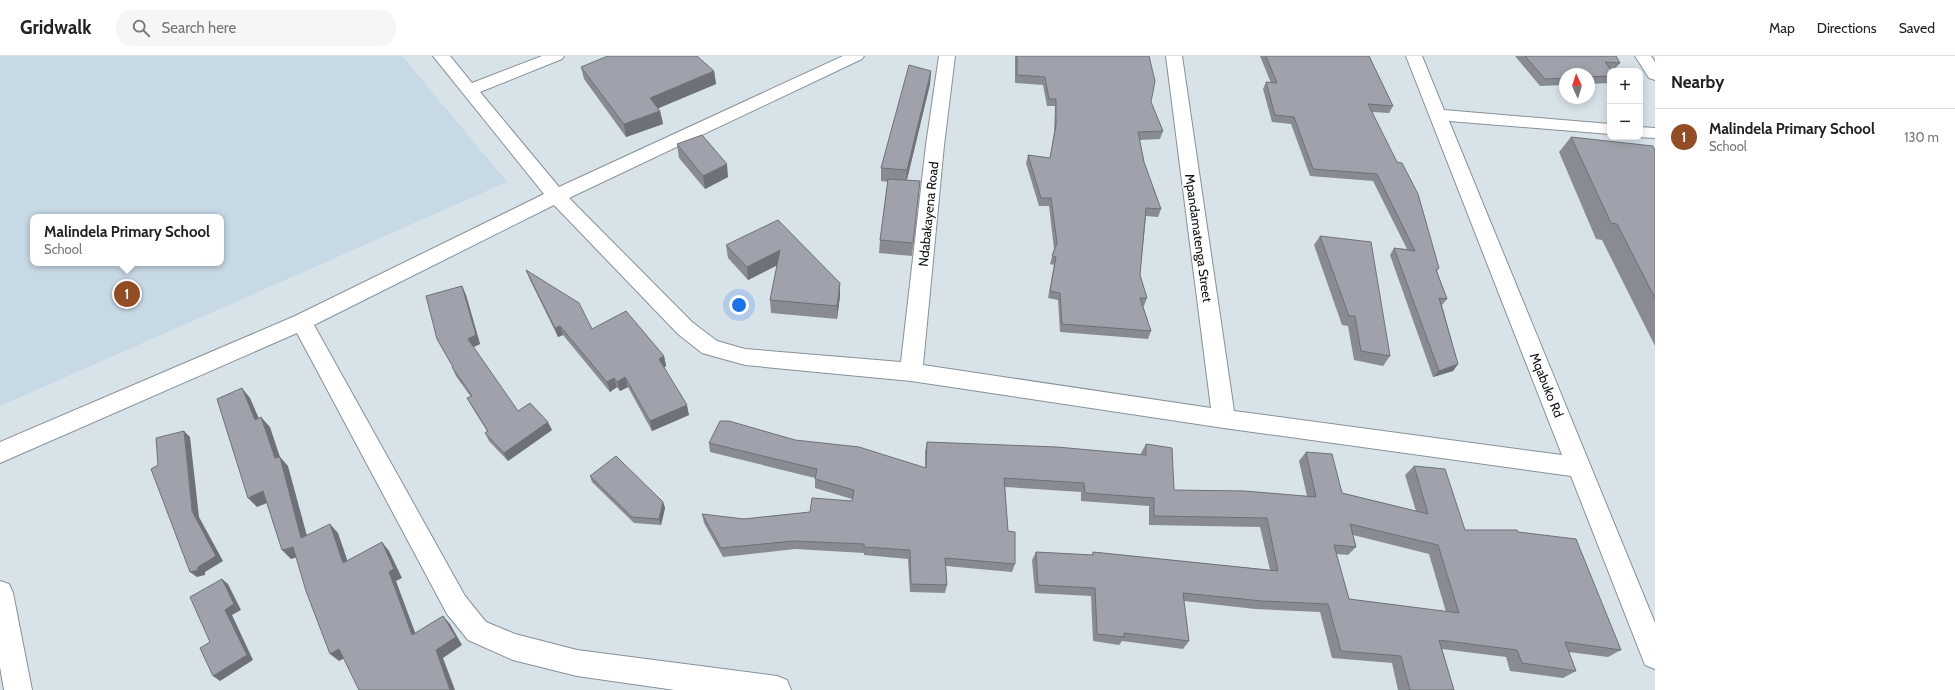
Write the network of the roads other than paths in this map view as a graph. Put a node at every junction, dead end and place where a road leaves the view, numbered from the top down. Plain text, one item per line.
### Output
1 (441, 56) edge
2 (556, 56) edge
3 (856, 56) edge
4 (948, 56) edge
5 (1174, 56) edge
6 (1414, 56) edge
7 (1643, 56) edge
8 (1655, 75) edge
9 (470, 90) junction
10 (1438, 115) junction
11 (1607, 129) edge
12 (556, 196) junction
13 (302, 322) junction
14 (911, 372) junction
15 (1224, 419) junction
16 (0, 453) edge
17 (1580, 468) junction
18 (0, 593) edge
19 (1648, 620) edge
20 (1655, 656) edge
21 (18, 690) edge
22 (777, 690) edge

1 - 9 street
2 - 9 street
3 - 12 street
4 - 14 street, Ndabakayena Road
5 - 15 street, Mpandamatenga Street
6 - 10 street, Mqabuko Rd
7 - 8 street
9 - 12 street
10 - 11 street
10 - 17 street, Mqabuko Rd
12 - 13 street
12 - 14 street
13 - 16 street
13 - 22 street
14 - 15 street
15 - 17 street
17 - 19 street, Mqabuko Rd
18 - 21 street
19 - 20 street, Mqabuko Rd

